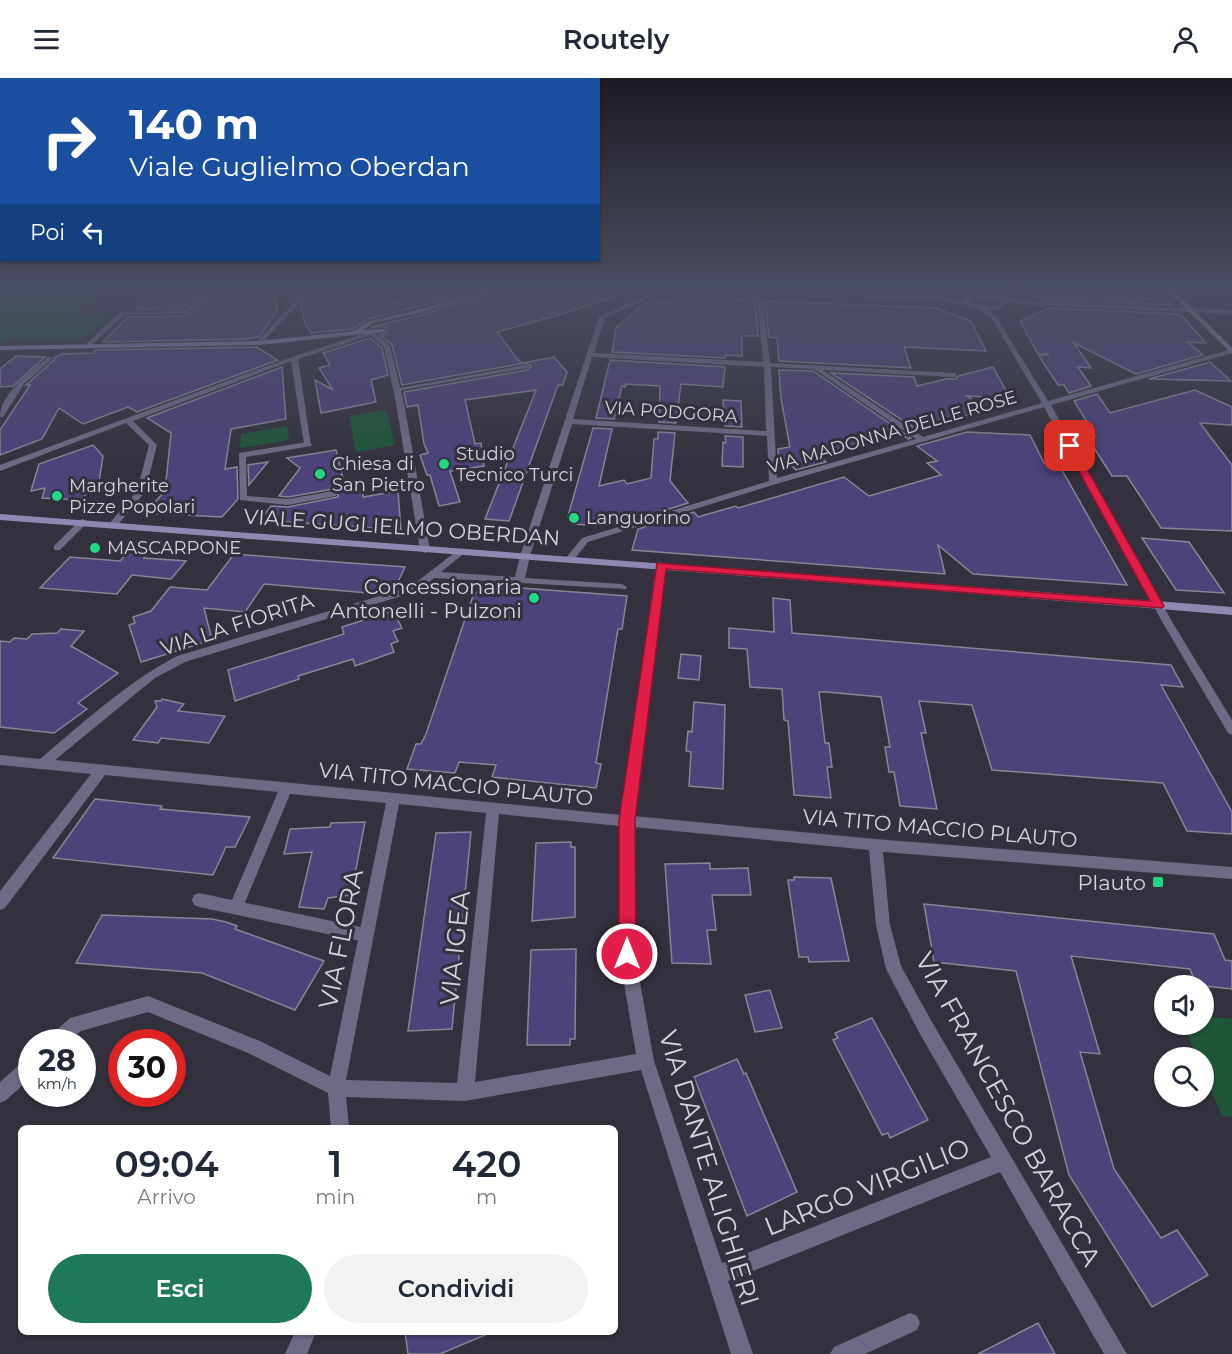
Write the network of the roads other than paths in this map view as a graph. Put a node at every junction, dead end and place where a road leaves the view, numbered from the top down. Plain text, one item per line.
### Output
1 (86, 347) joint
2 (106, 347) edge
3 (327, 347) edge
4 (329, 347) edge
5 (387, 347) edge
6 (592, 347) edge
7 (765, 347) edge
8 (1011, 347) edge
9 (0, 348) edge
10 (324, 348) junction
11 (1232, 351) edge
12 (589, 356) junction
13 (50, 358) dead end
14 (294, 358) junction
15 (767, 366) junction
16 (525, 367) dead end
17 (816, 368) junction
18 (953, 375) dead end
19 (398, 389) junction
20 (1047, 405) junction
21 (0, 415) edge
22 (128, 421) junction
23 (568, 421) junction
24 (771, 434) junction
25 (923, 440) junction
26 (0, 468) edge
27 (773, 482) junction
28 (333, 494) dead end
29 (0, 517) edge
30 (83, 522) junction
31 (114, 525) junction
32 (57, 548) dead end
33 (425, 550) junction
34 (461, 552) junction
35 (525, 556) junction
36 (570, 560) junction
37 (661, 565) junction
38 (434, 575) junction
39 (520, 579) junction
40 (622, 588) dead end
41 (1158, 606) junction
42 (1232, 611) edge
43 (1232, 730) edge
44 (0, 760) edge
45 (42, 764) junction
46 (101, 771) junction
47 (286, 788) junction
48 (393, 799) junction
49 (493, 809) junction
50 (627, 821) junction
51 (875, 845) junction
52 (1232, 873) edge
53 (199, 900) dead end
54 (0, 903) edge
55 (236, 907) junction
56 (365, 935) junction
57 (70, 1029) edge
58 (646, 1061) junction
59 (18, 1078) edge
60 (336, 1088) junction
61 (465, 1092) junction
62 (0, 1094) edge
63 (340, 1125) edge
64 (1004, 1161) junction
65 (715, 1276) junction
66 (910, 1323) dead end
67 (305, 1335) edge
68 (296, 1354) edge
69 (742, 1354) edge
70 (841, 1354) edge
71 (1116, 1354) edge

1 - 2 street
1 - 9 street
3 - 10 street
4 - 10 street
5 - 19 street
6 - 12 street
7 - 15 street
8 - 20 street
10 - 14 street
11 - 20 street, VIA MADONNA DELLE ROSE
12 - 15 street
12 - 23 street
13 - 21 street
14 - 22 street
14 - 28 street
15 - 17 street
15 - 24 street
16 - 19 street
17 - 18 street
17 - 25 street
19 - 33 street
20 - 25 street, VIA MADONNA DELLE ROSE
20 - 41 street
22 - 26 street
22 - 31 street
23 - 24 street, VIA PODGORA
23 - 35 street
24 - 27 street
25 - 27 street, VIA MADONNA DELLE ROSE
27 - 36 street, VIA MADONNA DELLE ROSE
29 - 30 street, VIALE GUGLIELMO OBERDAN
30 - 31 street, VIALE GUGLIELMO OBERDAN
30 - 32 street
31 - 33 street, VIALE GUGLIELMO OBERDAN
33 - 34 street, VIALE GUGLIELMO OBERDAN
34 - 35 street, VIALE GUGLIELMO OBERDAN
34 - 38 street, VIA LA FIORITA
35 - 36 street, VIALE GUGLIELMO OBERDAN
35 - 39 street
36 - 37 street, VIALE GUGLIELMO OBERDAN
37 - 41 street, VIALE GUGLIELMO OBERDAN
37 - 50 street, VIA DANTE ALIGHIERI
38 - 39 street
38 - 45 street, VIA LA FIORITA
39 - 40 street
41 - 42 street, VIALE GUGLIELMO OBERDAN
41 - 43 street
44 - 45 street, VIA TITO MACCIO PLAUTO
45 - 46 street, VIA TITO MACCIO PLAUTO
46 - 47 street, VIA TITO MACCIO PLAUTO
46 - 54 street
47 - 48 street, VIA TITO MACCIO PLAUTO
47 - 55 street
48 - 49 street, VIA TITO MACCIO PLAUTO
48 - 56 street, VIA FLORA
49 - 50 street, VIA TITO MACCIO PLAUTO
49 - 61 street, VIA IGEA
50 - 51 street, VIA TITO MACCIO PLAUTO
50 - 58 street, VIA DANTE ALIGHIERI
51 - 52 street, VIA TITO MACCIO PLAUTO
51 - 64 street, VIA FRANCESCO BARACCA
53 - 55 street
55 - 56 street
56 - 60 street, VIA FLORA
57 - 60 street
58 - 61 street
58 - 65 street, VIA DANTE ALIGHIERI
59 - 62 street
60 - 61 street
60 - 63 street, VIA FLORA
64 - 65 street, LARGO VIRGILIO
64 - 71 street, VIA FRANCESCO BARACCA
65 - 69 street, VIA DANTE ALIGHIERI
66 - 70 street
67 - 68 street

